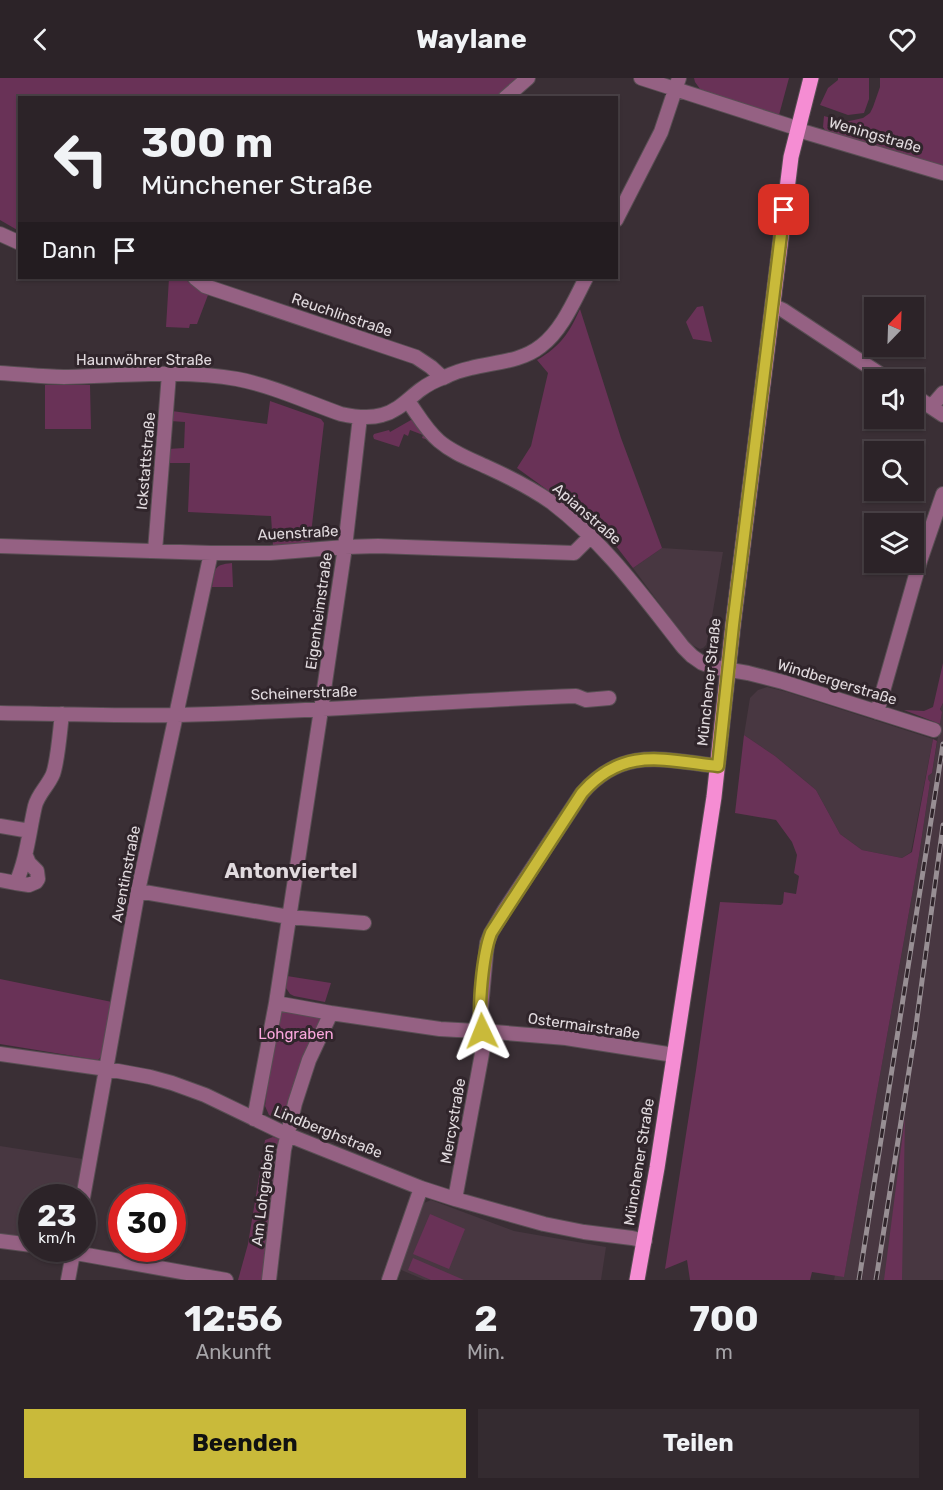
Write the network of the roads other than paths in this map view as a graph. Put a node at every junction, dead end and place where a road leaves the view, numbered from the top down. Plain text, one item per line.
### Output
1 (528, 78) edge
2 (641, 78) edge
3 (688, 78) edge
4 (800, 78) edge
5 (811, 78) edge
6 (817, 78) edge
7 (679, 86) edge
8 (507, 96) edge
9 (804, 105) junction
10 (794, 128) junction
11 (943, 172) edge
12 (618, 216) edge
13 (0, 234) edge
14 (18, 242) edge
15 (196, 279) edge
16 (582, 279) edge
17 (772, 305) junction
18 (872, 369) edge
19 (0, 373) edge
20 (169, 374) junction
21 (443, 378) junction
22 (943, 393) edge
23 (408, 401) junction
24 (924, 402) edge
25 (937, 411) edge
26 (360, 417) junction
27 (943, 494) edge
28 (591, 536) junction
29 (0, 546) edge
30 (345, 547) junction
31 (155, 551) junction
32 (211, 553) junction
33 (729, 669) junction
34 (609, 698) dead end
35 (321, 710) junction
36 (877, 711) junction
37 (0, 713) edge
38 (62, 714) junction
39 (176, 715) junction
40 (934, 730) dead end
41 (718, 766) junction
42 (0, 826) edge
43 (30, 831) junction
44 (0, 880) edge
45 (138, 891) junction
46 (289, 916) junction
47 (364, 923) dead end
48 (276, 1003) junction
49 (331, 1013) junction
50 (482, 1031) junction
51 (0, 1054) edge
52 (674, 1055) junction
53 (107, 1069) junction
54 (254, 1119) junction
55 (288, 1135) junction
56 (86, 1184) edge
57 (421, 1188) junction
58 (455, 1199) junction
59 (0, 1241) edge
60 (645, 1241) junction
61 (18, 1243) edge
62 (96, 1254) edge
63 (72, 1262) edge
64 (68, 1280) edge
65 (226, 1280) edge
66 (269, 1280) edge
67 (389, 1280) edge
68 (638, 1280) edge

1 - 8 street
2 - 7 street, Weningstraße
3 - 7 street
4 - 10 main road, Münchener Straße
5 - 9 main road, Münchener Straße
6 - 9 main road
7 - 10 street, Weningstraße
7 - 12 street
9 - 10 main road, Münchener Straße
10 - 11 street, Weningstraße
10 - 17 main road, Münchener Straße
13 - 14 street
15 - 21 street, Reuchlinstraße
16 - 21 street, Haunwöhrer Straße
17 - 18 street
17 - 33 main road, Münchener Straße
19 - 20 street, Haunwöhrer Straße
20 - 26 street, Haunwöhrer Straße
20 - 31 street, Ickstattstraße
21 - 23 street, Haunwöhrer Straße
22 - 25 street
23 - 26 street, Haunwöhrer Straße
23 - 28 street, Apianstraße
24 - 25 street
26 - 30 street, Eigenheimstraße
27 - 36 street
28 - 30 street, Auenstraße
28 - 33 street, Apianstraße
29 - 31 street, Auenstraße
30 - 32 street, Auenstraße
30 - 35 street, Eigenheimstraße
31 - 32 street, Auenstraße
32 - 39 street, Aventinstraße
33 - 36 street, Windbergerstraße
33 - 41 main road, Münchener Straße
34 - 35 street, Scheinerstraße
35 - 39 street, Scheinerstraße
35 - 46 street, Eigenheimstraße
36 - 40 street, Windbergerstraße
37 - 38 street, Scheinerstraße
38 - 39 street, Scheinerstraße
38 - 43 street
39 - 45 street, Aventinstraße
41 - 50 street, Mercystraße
41 - 52 main road, Münchener Straße
42 - 43 street
43 - 44 street
45 - 46 street
45 - 53 street, Aventinstraße
46 - 47 street
46 - 48 street
48 - 49 street, Ostermairstraße
48 - 54 street
49 - 50 street, Ostermairstraße
49 - 55 street, Am Lohgraben
50 - 52 street, Ostermairstraße
50 - 58 street, Mercystraße
51 - 53 street, Lindberghstraße
52 - 60 main road, Münchener Straße
53 - 54 street, Lindberghstraße
53 - 56 street, Aventinstraße
54 - 55 street, Lindberghstraße
55 - 57 street, Lindberghstraße
55 - 66 street, Am Lohgraben
57 - 58 street, Lindberghstraße
57 - 67 street
58 - 60 street, Lindberghstraße
59 - 61 street
60 - 68 main road, Münchener Straße
62 - 65 street
63 - 64 street

